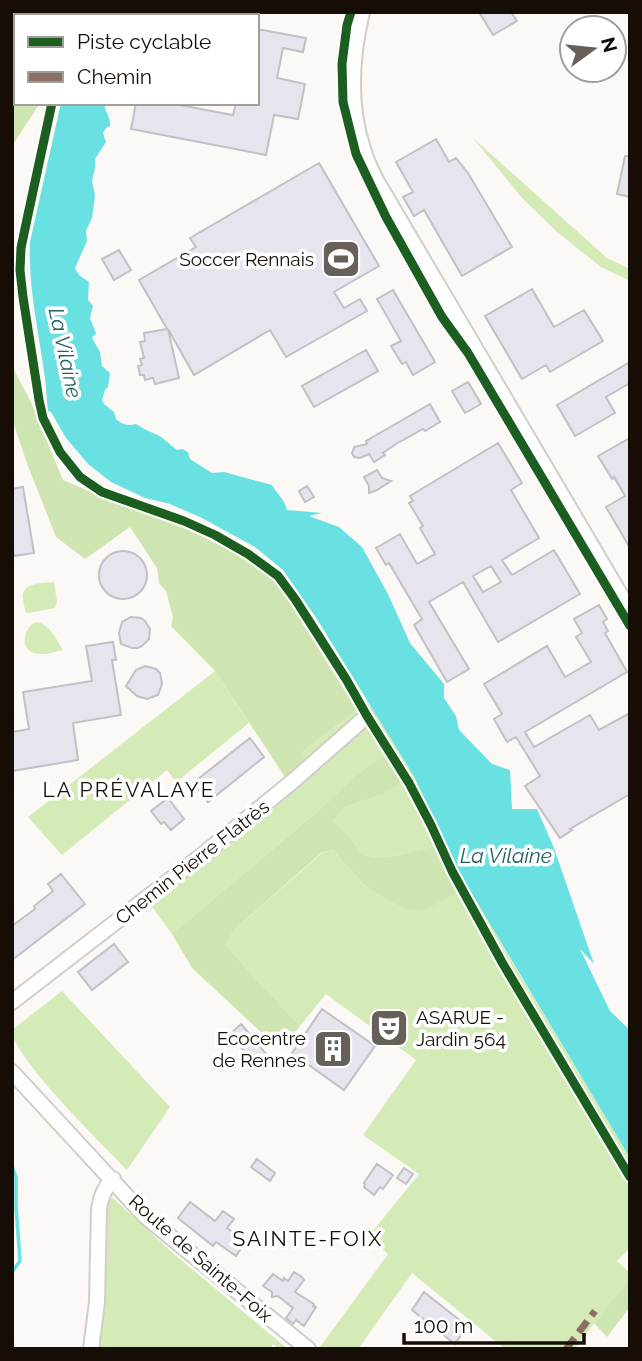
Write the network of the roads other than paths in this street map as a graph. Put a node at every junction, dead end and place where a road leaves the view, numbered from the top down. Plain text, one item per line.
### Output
1 (362, 12) edge
2 (630, 611) edge
3 (368, 716) dead end
4 (12, 1002) edge
5 (12, 1072) edge
6 (113, 1179) junction
7 (91, 1349) edge
8 (308, 1349) edge

1 - 2 street
3 - 4 street, Chemin Pierre Flatrès
5 - 6 street, Route de Sainte-Foix
6 - 7 street
6 - 8 street, Route de Sainte-Foix

